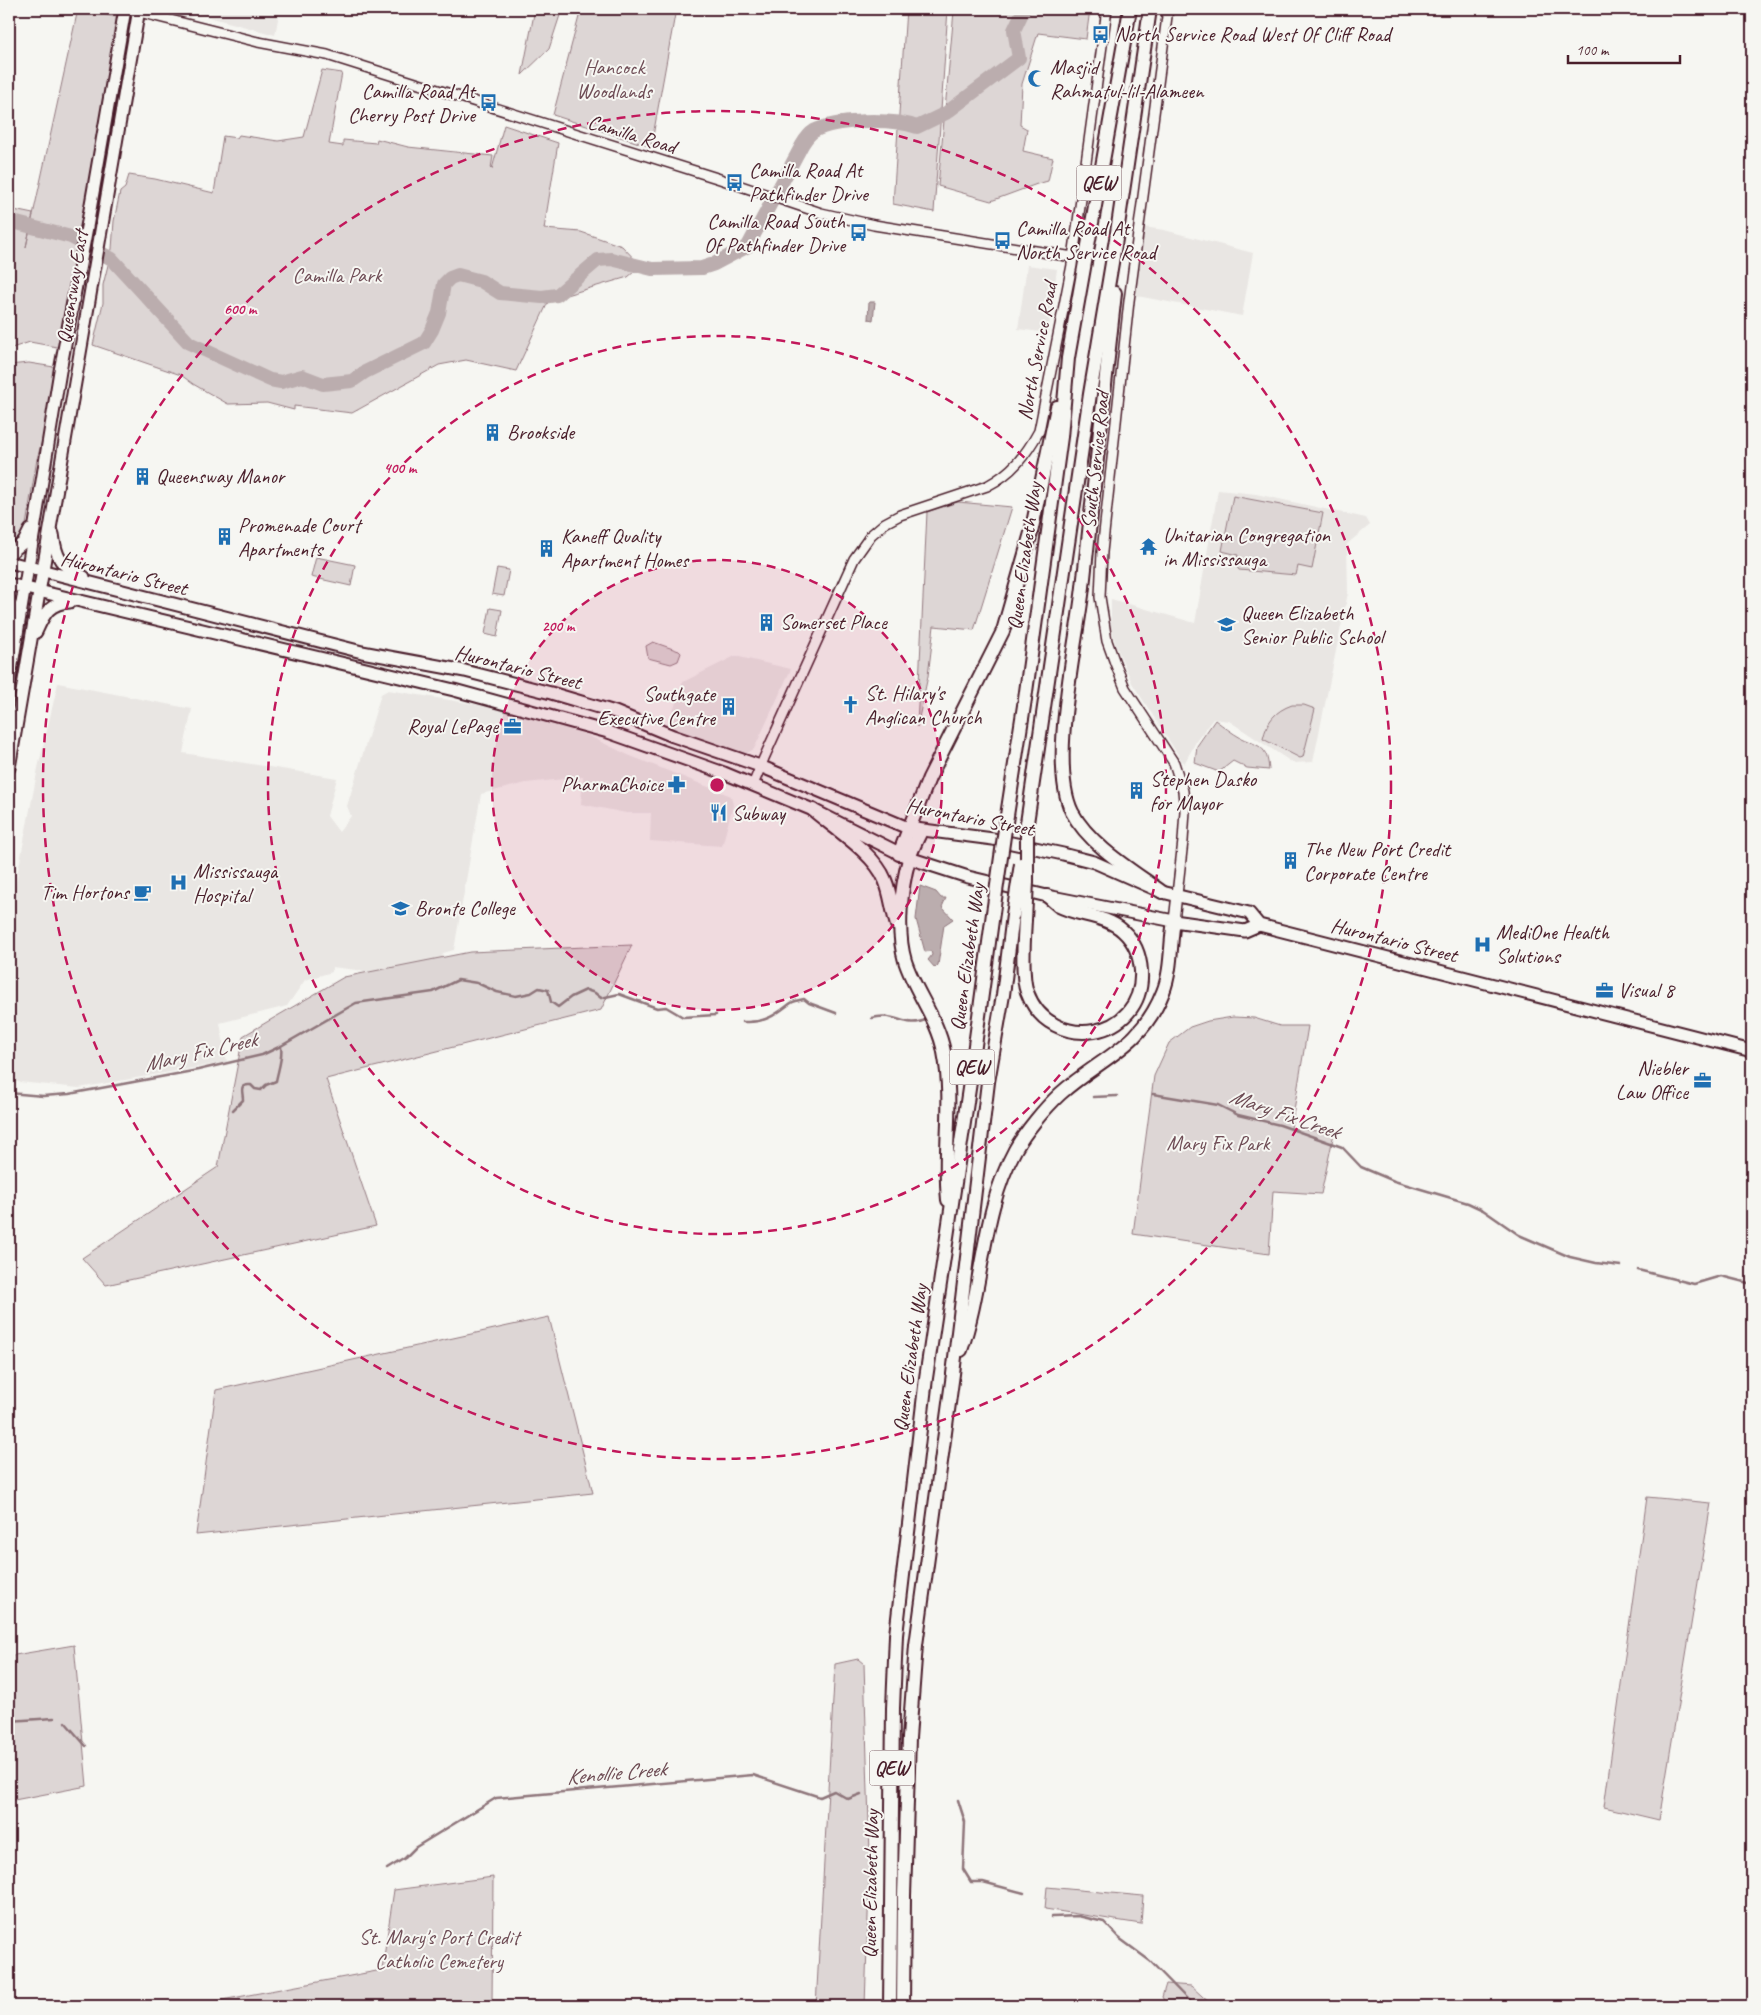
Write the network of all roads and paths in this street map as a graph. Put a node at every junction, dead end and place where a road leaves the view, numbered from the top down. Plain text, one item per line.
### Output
1 (1107, 9) edge
2 (1130, 9) edge
3 (1150, 9) edge
4 (1168, 9) edge
5 (133, 10) edge
6 (1116, 239) junction
7 (1073, 257) junction
8 (1068, 358) junction
9 (39, 500) junction
10 (52, 523) junction
11 (9, 554) edge
12 (9, 562) edge
13 (28, 568) junction
14 (42, 571) junction
15 (9, 584) edge
16 (101, 585) junction
17 (24, 588) junction
18 (38, 592) junction
19 (9, 600) edge
20 (82, 602) junction
21 (18, 629) junction
22 (31, 642) junction
23 (9, 683) edge
24 (760, 766) junction
25 (9, 768) edge
26 (753, 785) junction
27 (813, 810) junction
28 (908, 828) junction
29 (921, 831) junction
30 (904, 856) junction
31 (1162, 892) junction
32 (1047, 896) junction
33 (1178, 896) junction
34 (1019, 918) junction
35 (1174, 921) junction
36 (1259, 925) junction
37 (902, 938) junction
38 (1752, 1051) edge
39 (950, 1220) junction
40 (953, 1374) junction
41 (890, 2006) edge
42 (903, 2006) edge

1 - 7 street, North Service Road
2 - 8 highway, Queen Elizabeth Way / QEW
3 - 6 highway, Queen Elizabeth Way / QEW
4 - 33 street, South Service Road
5 - 7 street, Camilla Road
5 - 9 main road, Queensway East
5 - 10 main road, Queensway East
6 - 31 highway
6 - 34 highway, Queen Elizabeth Way / QEW, bridge
7 - 24 street, North Service Road
8 - 28 highway
8 - 39 highway, Queen Elizabeth Way / QEW, bridge
9 - 11 main road
9 - 13 main road, Queensway East
10 - 14 main road, Queensway East
10 - 16 main road
12 - 13 main road, Hurontario Street
13 - 14 main road, Hurontario Street
13 - 17 main road, Queensway East
14 - 16 main road, Hurontario Street
14 - 18 main road, Queensway East
15 - 17 main road, Hurontario Street
16 - 24 main road, Hurontario Street
17 - 18 main road, Hurontario Street
17 - 21 main road, Queensway East
18 - 20 main road, Hurontario Street
18 - 22 main road, Queensway East
19 - 21 main road
20 - 22 main road
20 - 26 main road, Hurontario Street
21 - 23 main road, Queensway East
22 - 25 main road
24 - 26 street, North Service Road
24 - 28 main road, Hurontario Street
26 - 27 main road, Hurontario Street
27 - 30 main road, Hurontario Street
27 - 37 highway
28 - 29 main road, Hurontario Street
28 - 30 highway
29 - 30 highway
29 - 31 main road, Hurontario Street
30 - 32 main road, Hurontario Street
30 - 37 highway
31 - 33 main road, Hurontario Street
32 - 34 highway
32 - 35 main road, Hurontario Street
33 - 35 street, South Service Road
33 - 36 main road, Hurontario Street
34 - 40 highway, Queen Elizabeth Way / QEW
35 - 36 main road, Hurontario Street
35 - 40 highway
36 - 38 main road, Hurontario Street
37 - 39 highway
39 - 41 highway, Queen Elizabeth Way / QEW
40 - 42 highway, Queen Elizabeth Way / QEW

